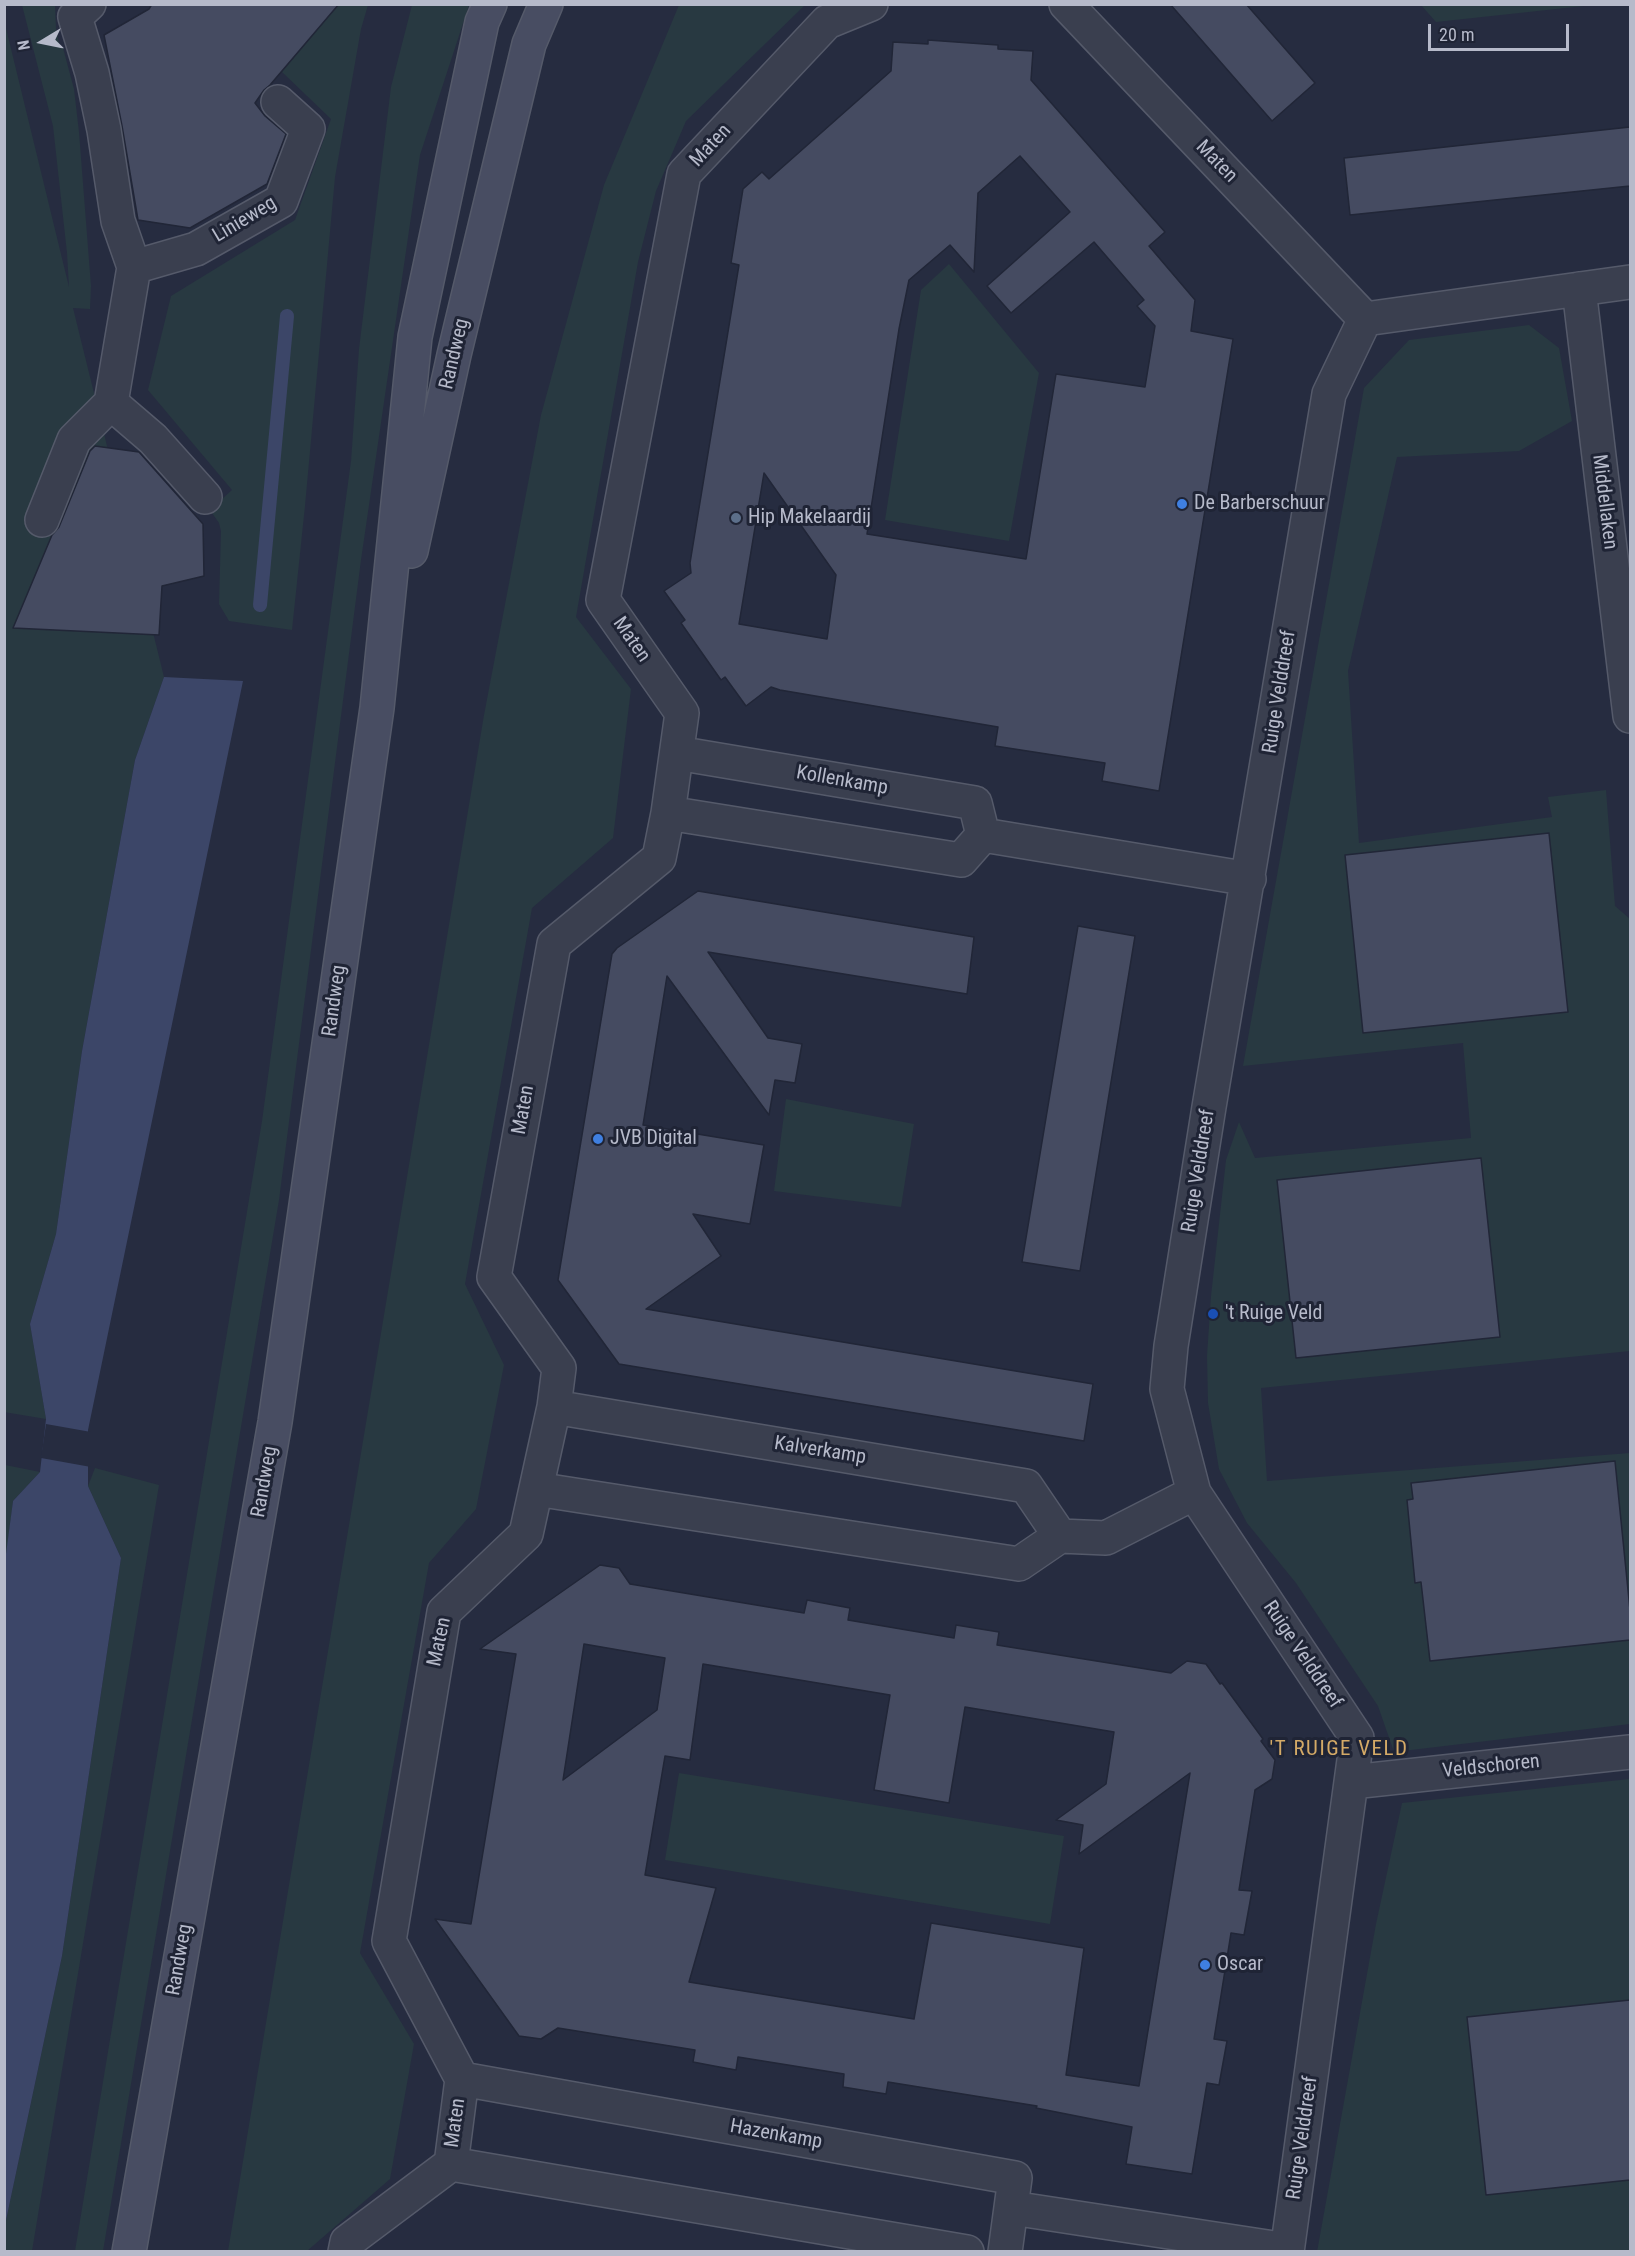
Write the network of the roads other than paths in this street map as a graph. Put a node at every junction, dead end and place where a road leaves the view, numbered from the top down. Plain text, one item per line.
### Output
1 (88, 4) edge
2 (490, 4) edge
3 (546, 4) edge
4 (871, 4) edge
5 (1066, 4) edge
6 (278, 102) dead end
7 (134, 267) junction
8 (1630, 282) edge
9 (1579, 289) junction
10 (1365, 319) junction
11 (111, 403) junction
12 (205, 497) dead end
13 (42, 520) dead end
14 (377, 708) junction
15 (1630, 716) edge
16 (677, 753) junction
17 (668, 813) junction
18 (983, 835) junction
19 (1249, 879) junction
20 (554, 1407) junction
21 (536, 1489) junction
22 (1194, 1493) junction
23 (1060, 1536) junction
24 (1630, 1752) edge
25 (1352, 1782) junction
26 (462, 2079) junction
27 (450, 2164) junction
28 (1012, 2208) junction
29 (1287, 2251) edge
30 (129, 2252) edge
31 (345, 2252) edge
32 (967, 2252) edge
33 (1005, 2252) edge

1 - 7 street
2 - 14 main road, Randweg
3 - 14 main road, Randweg
4 - 16 street, Maten
5 - 10 street, Maten
6 - 7 street, Linieweg
7 - 11 street
8 - 9 street
9 - 10 street
9 - 15 street, Middellaken
10 - 19 street, Ruige Velddreef
11 - 12 street
11 - 13 street
14 - 30 main road, Randweg
16 - 17 street, Maten
16 - 18 street, Kollenkamp
17 - 18 street
17 - 20 street, Maten
18 - 19 street
19 - 22 street, Ruige Velddreef
20 - 21 street, Maten
20 - 23 street, Kalverkamp
21 - 23 street
21 - 26 street, Maten
22 - 23 street
22 - 25 street, Ruige Velddreef
24 - 25 street, Veldschoren
25 - 29 street, Ruige Velddreef
26 - 27 street, Maten
26 - 28 street, Hazenkamp
27 - 31 street, Maten
27 - 32 street
28 - 29 street, Ruige Velddreef
28 - 33 street, Hazenkamp

